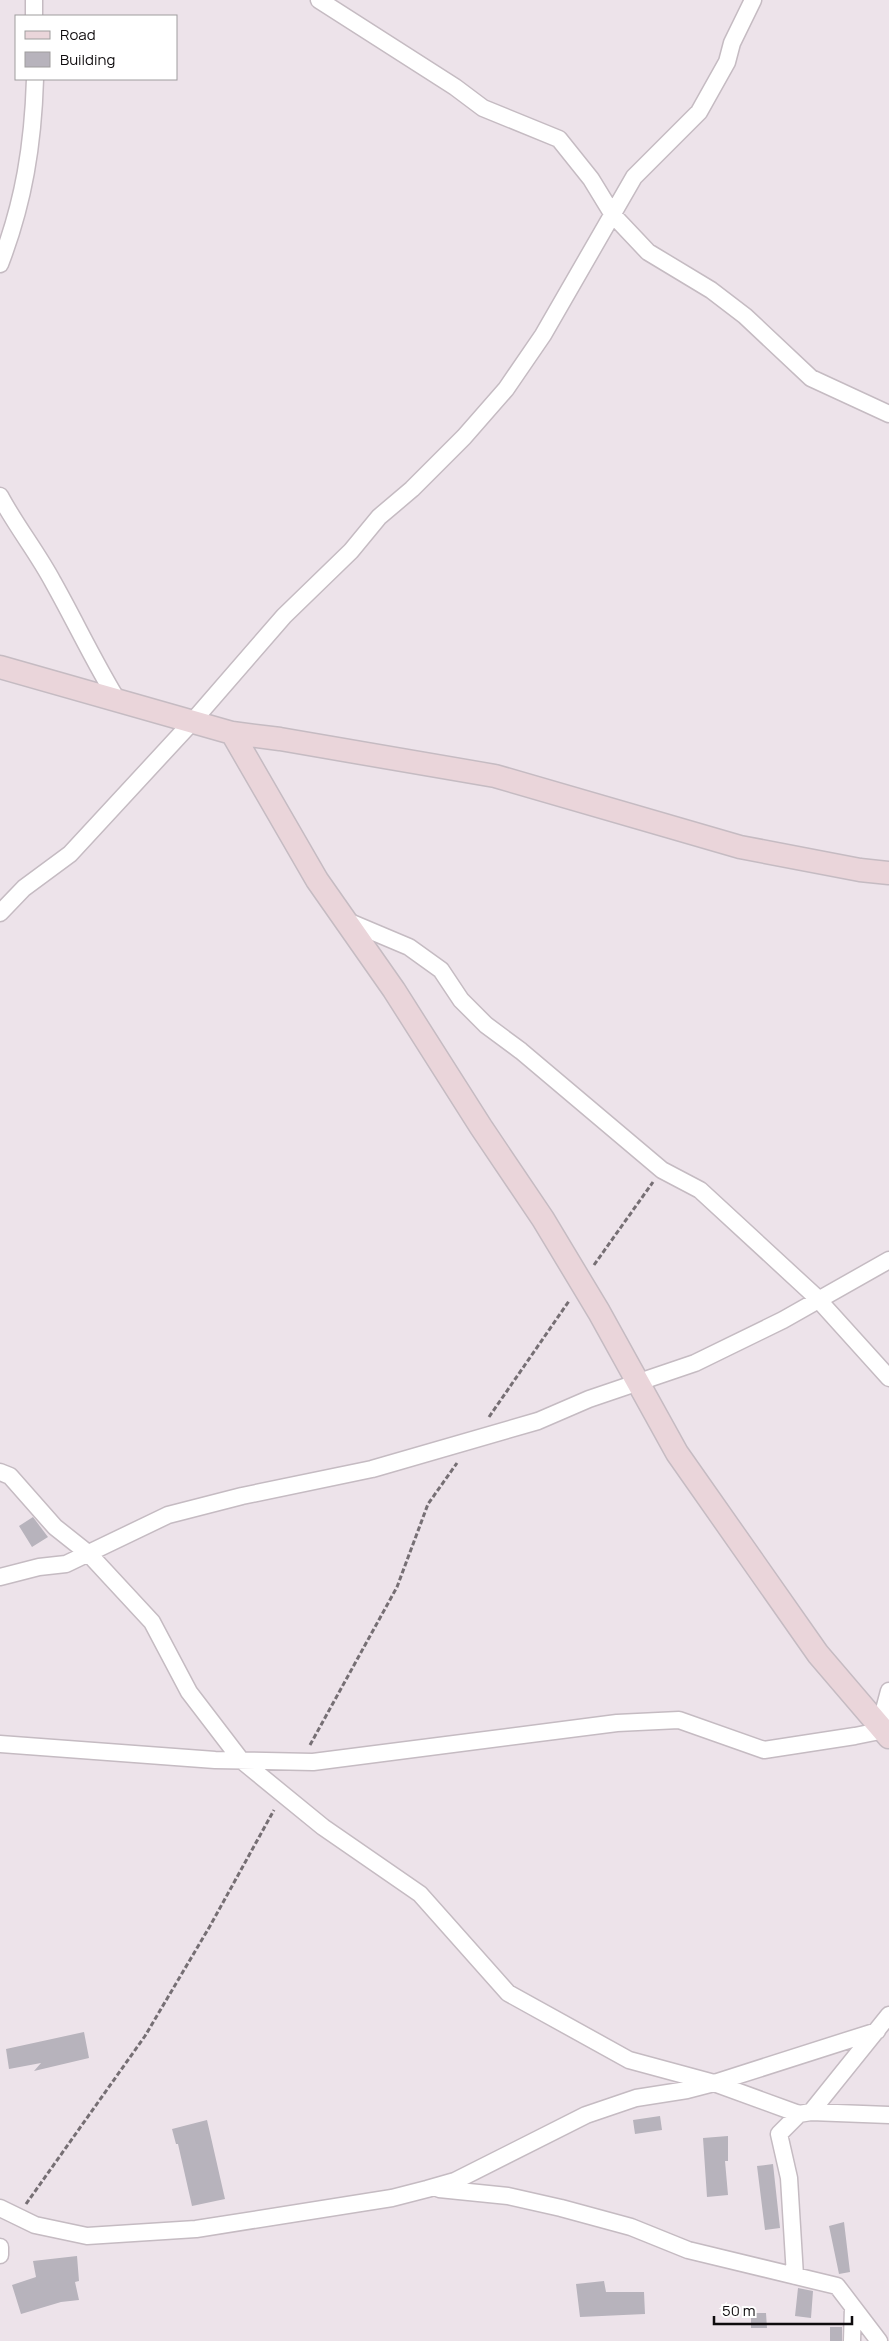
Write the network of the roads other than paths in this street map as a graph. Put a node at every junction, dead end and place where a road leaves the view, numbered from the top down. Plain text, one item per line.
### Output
1 (34, 0) edge
2 (319, 0) edge
3 (753, 0) edge
4 (34, 15) edge
5 (35, 80) edge
6 (613, 215) junction
7 (0, 264) edge
8 (889, 414) edge
9 (0, 496) edge
10 (0, 667) edge
11 (118, 701) junction
12 (192, 722) junction
13 (232, 733) junction
14 (889, 873) edge
15 (0, 913) edge
16 (345, 920) junction
17 (889, 1260) edge
18 (818, 1299) junction
19 (889, 1378) edge
20 (638, 1383) junction
21 (0, 1472) edge
22 (89, 1554) junction
23 (0, 1577) edge
24 (889, 1691) edge
25 (885, 1730) edge
26 (0, 1744) edge
27 (241, 1760) junction
28 (889, 2015) edge
29 (877, 2032) junction
30 (714, 2083) junction
31 (805, 2113) junction
32 (889, 2114) edge
33 (427, 2189) junction
34 (0, 2208) edge
35 (795, 2276) junction
36 (853, 2307) junction
37 (852, 2341) edge
38 (879, 2341) edge

1 - 4 street
2 - 6 street
3 - 6 street
5 - 7 street
6 - 8 street
6 - 12 street
9 - 11 street
10 - 11 street
11 - 12 street
12 - 13 street
12 - 15 street
13 - 14 street
13 - 16 street
16 - 18 street
16 - 20 street
17 - 18 street
18 - 19 street
18 - 20 street
20 - 22 street
20 - 25 street
21 - 22 street
22 - 23 street
22 - 27 street
24 - 25 street
25 - 27 street
26 - 27 street
27 - 30 street
28 - 29 street
29 - 30 street
29 - 31 street
30 - 31 street
30 - 33 street
31 - 32 street
31 - 35 street
33 - 34 street
33 - 35 street
35 - 36 street
36 - 37 street
36 - 38 street

